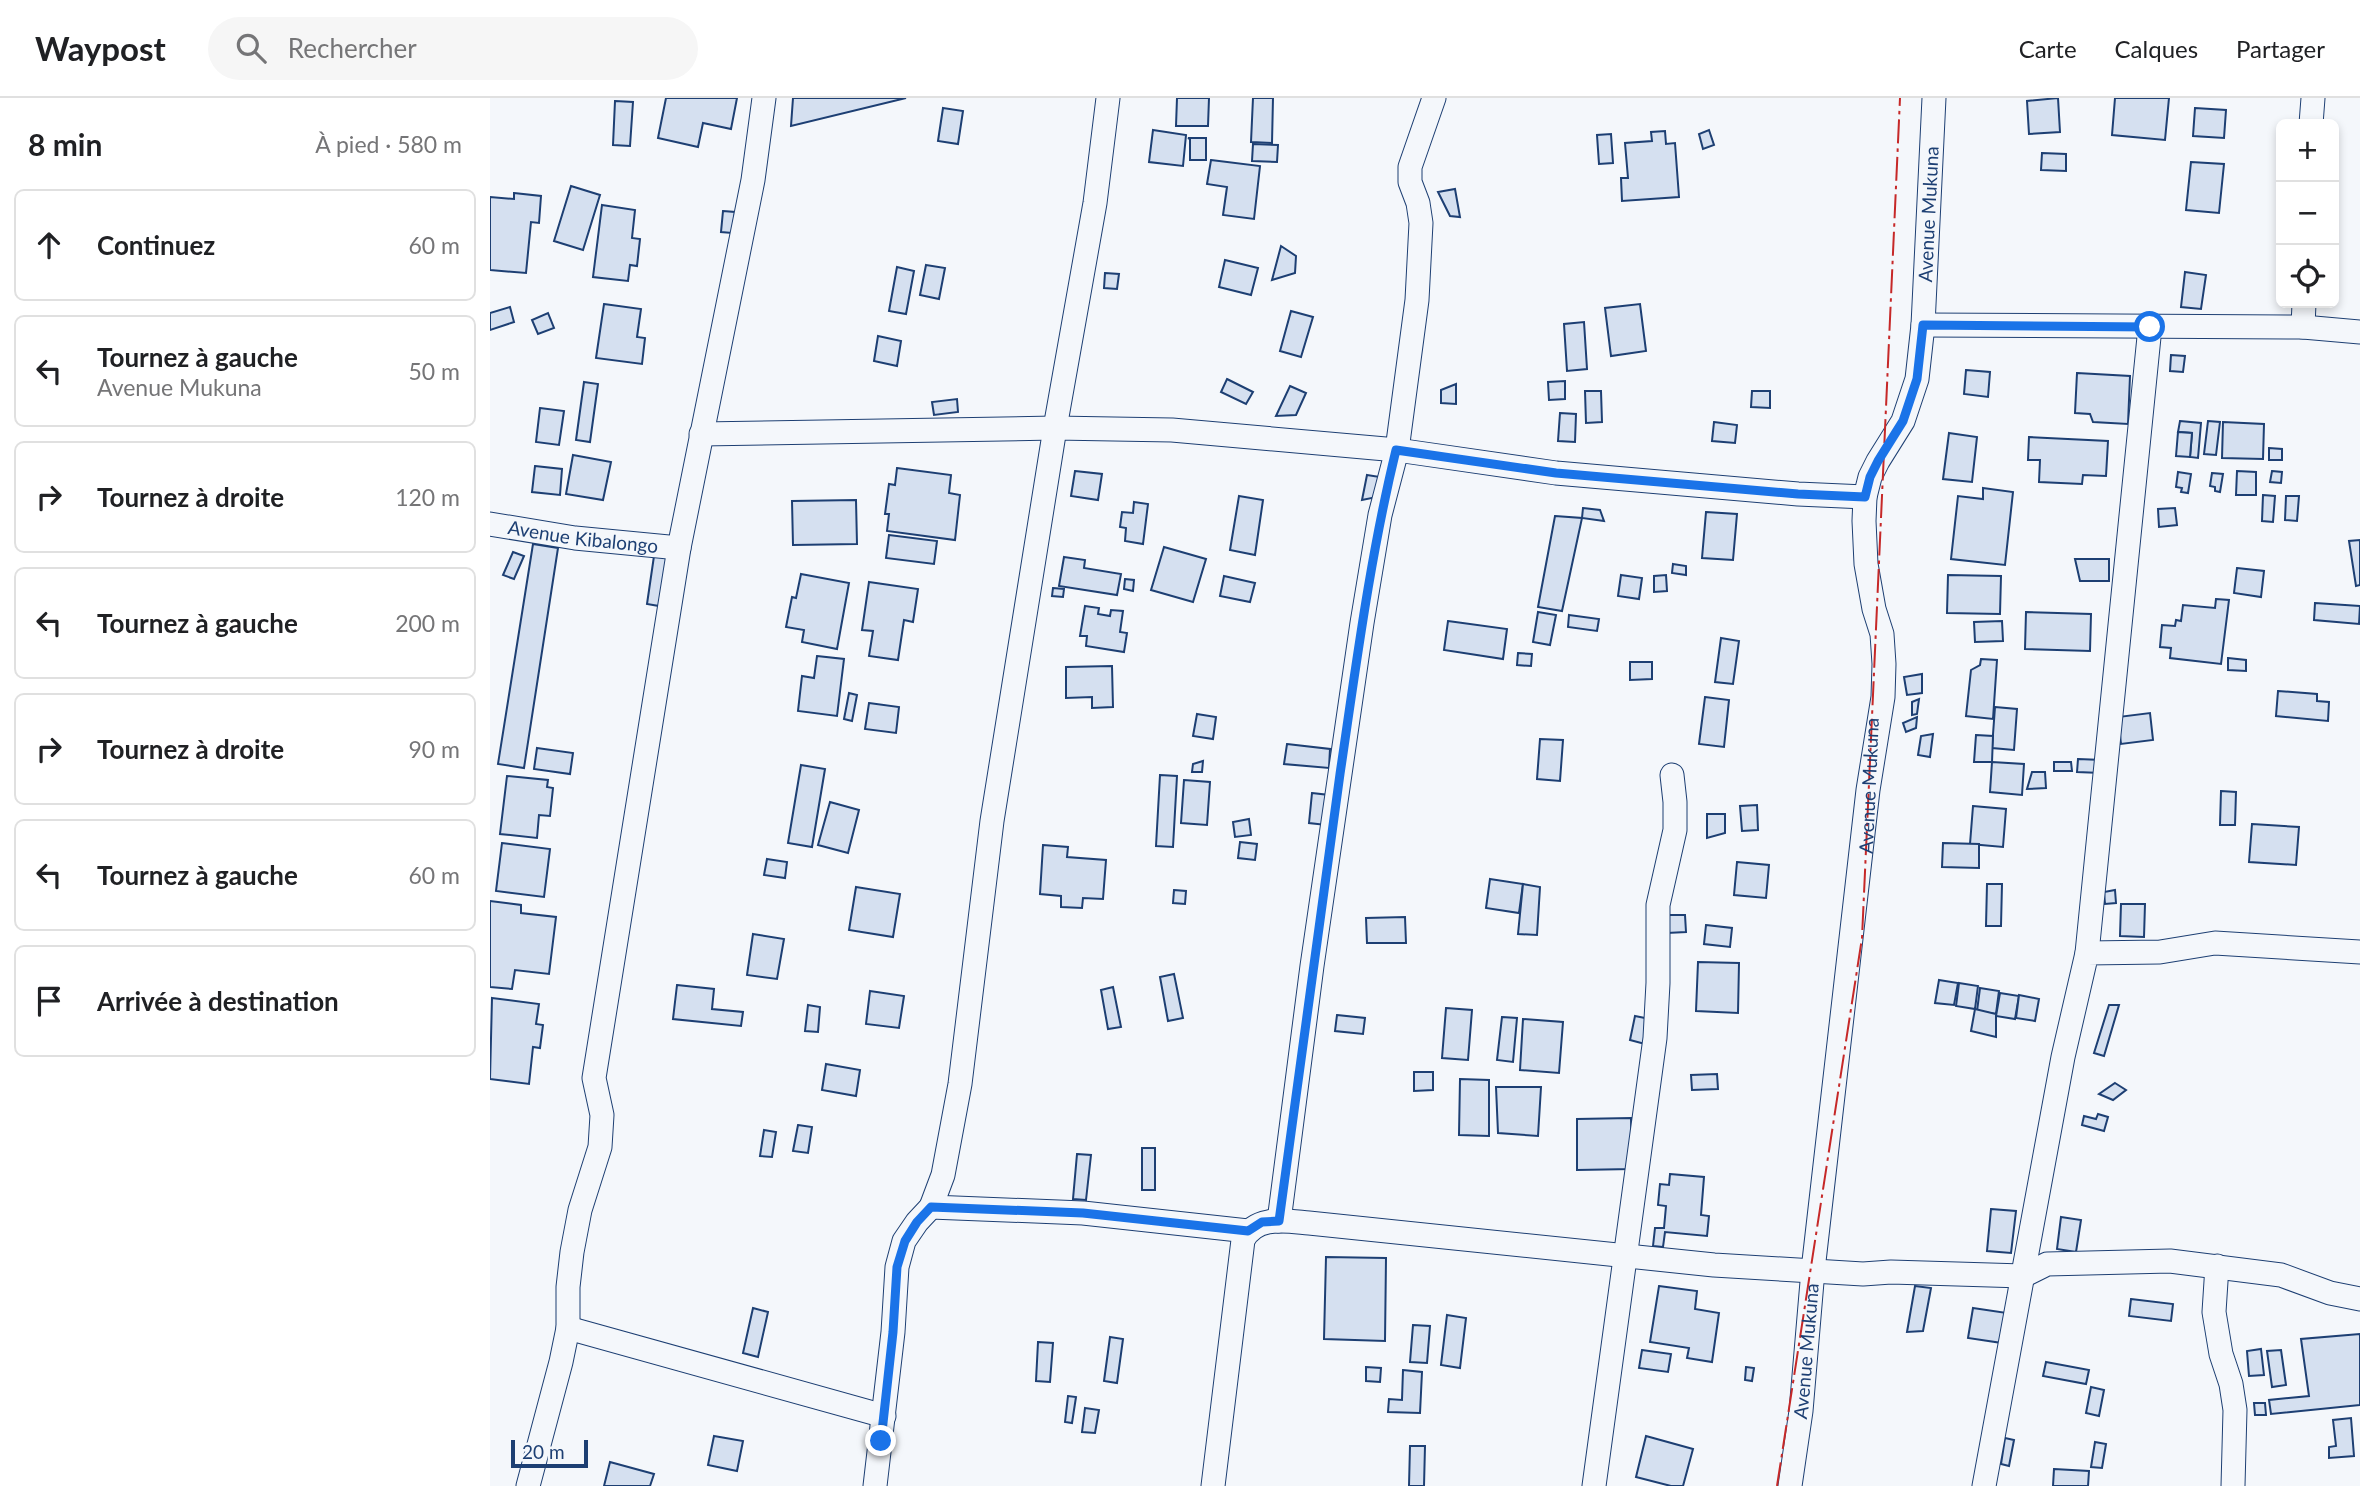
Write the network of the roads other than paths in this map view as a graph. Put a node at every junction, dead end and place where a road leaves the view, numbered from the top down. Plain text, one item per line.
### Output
1 (764, 98) edge
2 (1108, 98) edge
3 (1434, 98) edge
4 (1934, 98) edge
5 (2313, 98) edge
6 (2311, 119) edge
7 (2304, 308) edge
8 (1923, 325) junction
9 (2150, 327) junction
10 (2303, 327) junction
11 (2360, 332) edge
12 (1055, 428) junction
13 (701, 434) junction
14 (1396, 450) junction
15 (1865, 497) junction
16 (490, 524) edge
17 (678, 548) junction
18 (1672, 775) dead end
19 (2360, 952) edge
20 (2087, 953) junction
21 (931, 1207) junction
22 (1279, 1221) junction
23 (1248, 1231) junction
24 (1624, 1255) junction
25 (2217, 1266) junction
26 (1813, 1270) junction
27 (2023, 1276) junction
28 (2360, 1299) edge
29 (568, 1328) junction
30 (884, 1416) junction
31 (528, 1486) edge
32 (875, 1486) edge
33 (1213, 1486) edge
34 (1594, 1486) edge
35 (1790, 1486) edge
36 (1984, 1486) edge
37 (2232, 1486) edge

1 - 13 street
2 - 12 street
3 - 14 street
4 - 8 street, Avenue Mukuna
5 - 6 street
7 - 10 street
8 - 9 street
8 - 15 street, Avenue Mukuna
9 - 10 street
9 - 20 street
10 - 11 street
12 - 13 street
12 - 14 street
12 - 21 street
13 - 17 street
14 - 15 street
14 - 22 street
15 - 26 street, Avenue Mukuna
16 - 17 street, Avenue Kibalongo
17 - 29 street
18 - 24 street
19 - 20 street
20 - 27 street
21 - 23 street
21 - 30 street
22 - 23 street
22 - 24 street
23 - 33 street
24 - 26 street
24 - 34 street
25 - 27 street
25 - 28 street
25 - 37 street
26 - 27 street
26 - 35 street, Avenue Mukuna
27 - 36 street
29 - 30 street
29 - 31 street
30 - 32 street

